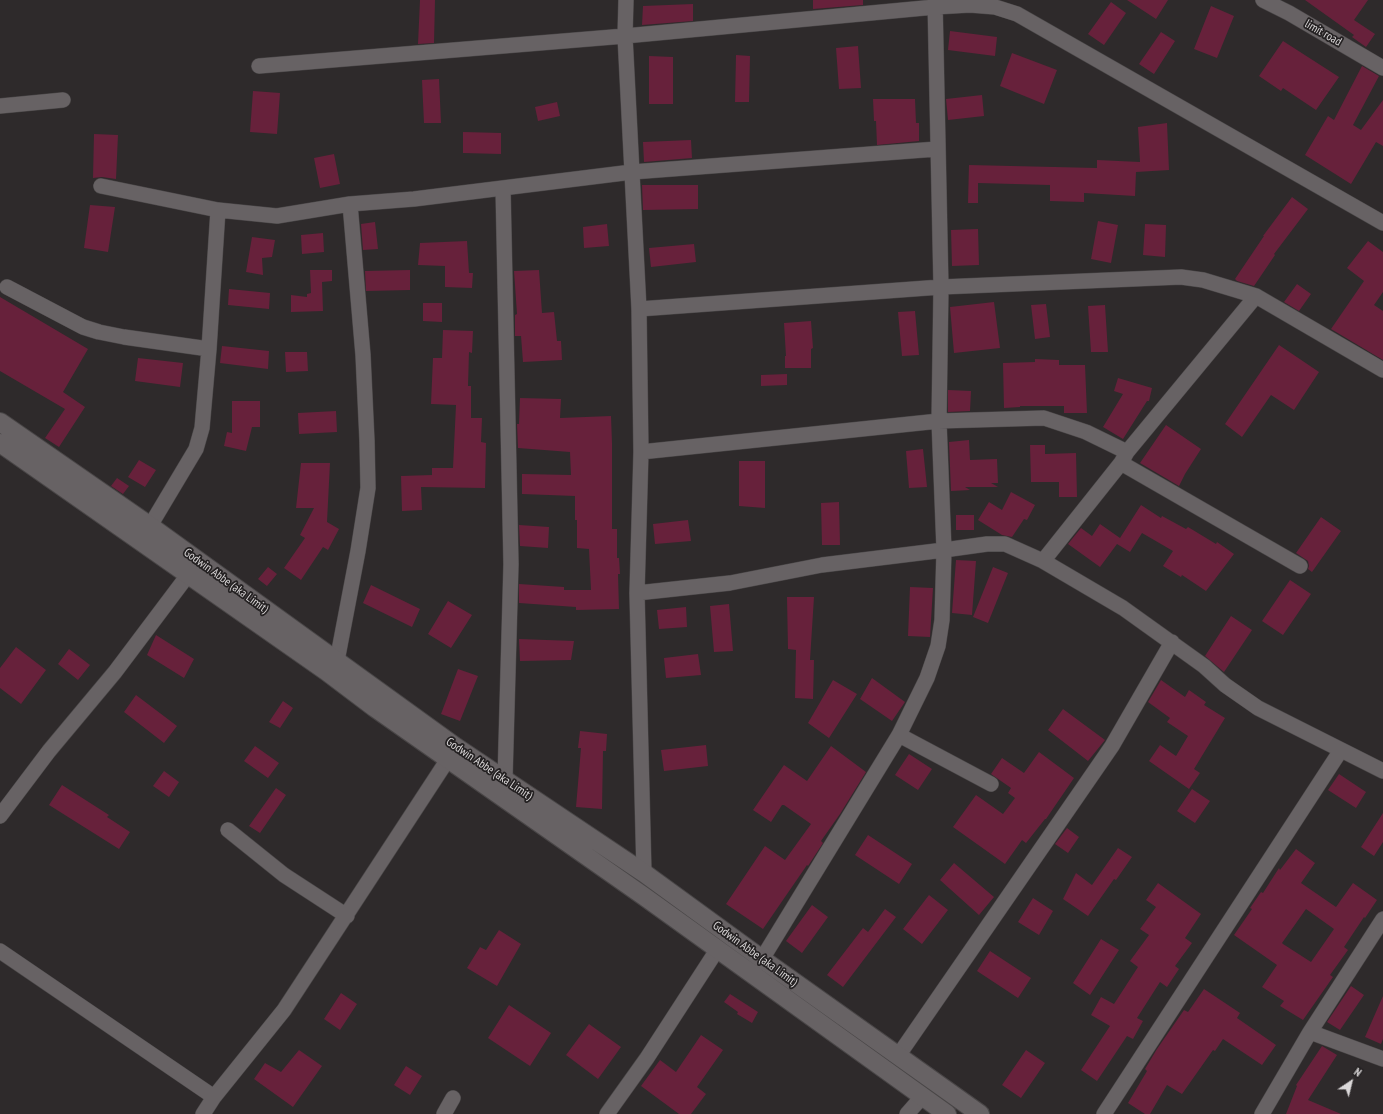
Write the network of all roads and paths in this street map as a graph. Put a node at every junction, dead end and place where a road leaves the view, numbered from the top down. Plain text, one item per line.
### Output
1 (626, 0) edge
2 (1263, 0) edge
3 (935, 3) edge
4 (625, 36) junction
5 (259, 66) dead end
6 (1383, 68) edge
7 (63, 100) dead end
8 (0, 106) edge
9 (937, 148) junction
10 (632, 172) junction
11 (101, 186) dead end
12 (503, 188) junction
13 (350, 204) junction
14 (218, 210) junction
15 (1383, 223) edge
16 (7, 287) dead end
17 (940, 287) junction
18 (1256, 296) junction
19 (639, 309) junction
20 (209, 349) junction
21 (1383, 370) edge
22 (938, 421) junction
23 (0, 422) edge
24 (5, 444) edge
25 (641, 452) junction
26 (1124, 458) junction
27 (150, 526) junction
28 (944, 550) junction
29 (1042, 560) junction
30 (1300, 566) dead end
31 (188, 575) junction
32 (637, 593) junction
33 (1172, 642) junction
34 (337, 661) junction
35 (899, 735) junction
36 (1341, 750) junction
37 (452, 753) junction
38 (1383, 771) edge
39 (505, 779) junction
40 (991, 784) dead end
41 (0, 816) edge
42 (228, 830) dead end
43 (610, 862) junction
44 (644, 873) junction
45 (347, 916) junction
46 (1383, 919) edge
47 (717, 950) junction
48 (0, 951) edge
49 (762, 959) junction
50 (1310, 1032) junction
51 (898, 1056) junction
52 (1383, 1059) edge
53 (214, 1097) junction
54 (922, 1097) junction
55 (453, 1098) dead end
56 (203, 1114) edge
57 (444, 1114) edge
58 (607, 1114) edge
59 (907, 1114) edge
60 (947, 1114) edge
61 (980, 1114) edge
62 (1104, 1114) edge
63 (1262, 1114) edge

1 - 4 street
2 - 6 street, limit road
3 - 4 street
3 - 9 street
3 - 15 street
4 - 5 street
4 - 10 street
7 - 8 street
9 - 10 street
9 - 17 street
10 - 12 street
10 - 19 street
11 - 14 street
12 - 13 street
12 - 39 street
13 - 14 street
13 - 34 street
14 - 20 street
16 - 20 street
17 - 18 street
17 - 19 street
17 - 22 street
18 - 21 street
18 - 26 street
19 - 25 street
20 - 27 street
22 - 25 street
22 - 26 street
22 - 28 street
23 - 24 street, Godwin Abbe (aka Limit)
24 - 27 street, Godwin Abbe (aka Limit)
24 - 31 street, Godwin Abbe (aka Limit)
25 - 32 street
26 - 29 street
26 - 30 street
27 - 34 street, Godwin Abbe (aka Limit)
28 - 29 street
28 - 32 street
28 - 35 street
29 - 33 street
31 - 37 street, Godwin Abbe (aka Limit)
31 - 41 street
32 - 44 street
33 - 36 street
33 - 51 street
34 - 37 street, Godwin Abbe (aka Limit)
35 - 40 street
35 - 49 street
36 - 38 street
36 - 62 street
37 - 39 street, Godwin Abbe (aka Limit)
37 - 43 street, Godwin Abbe (aka Limit)
37 - 45 street
39 - 43 street, Godwin Abbe (aka Limit)
42 - 45 street
43 - 44 street, Godwin Abbe (aka Limit)
43 - 47 street, Godwin Abbe (aka Limit)
44 - 49 street, Godwin Abbe (aka Limit)
45 - 53 street
46 - 50 street
47 - 54 street, Godwin Abbe (aka Limit)
47 - 58 street
48 - 53 street
49 - 51 street, Godwin Abbe (aka Limit)
50 - 52 street
50 - 63 street
51 - 61 street, Godwin Abbe (aka Limit)
53 - 56 street
54 - 59 street
54 - 60 street, Godwin Abbe (aka Limit)
55 - 57 street

